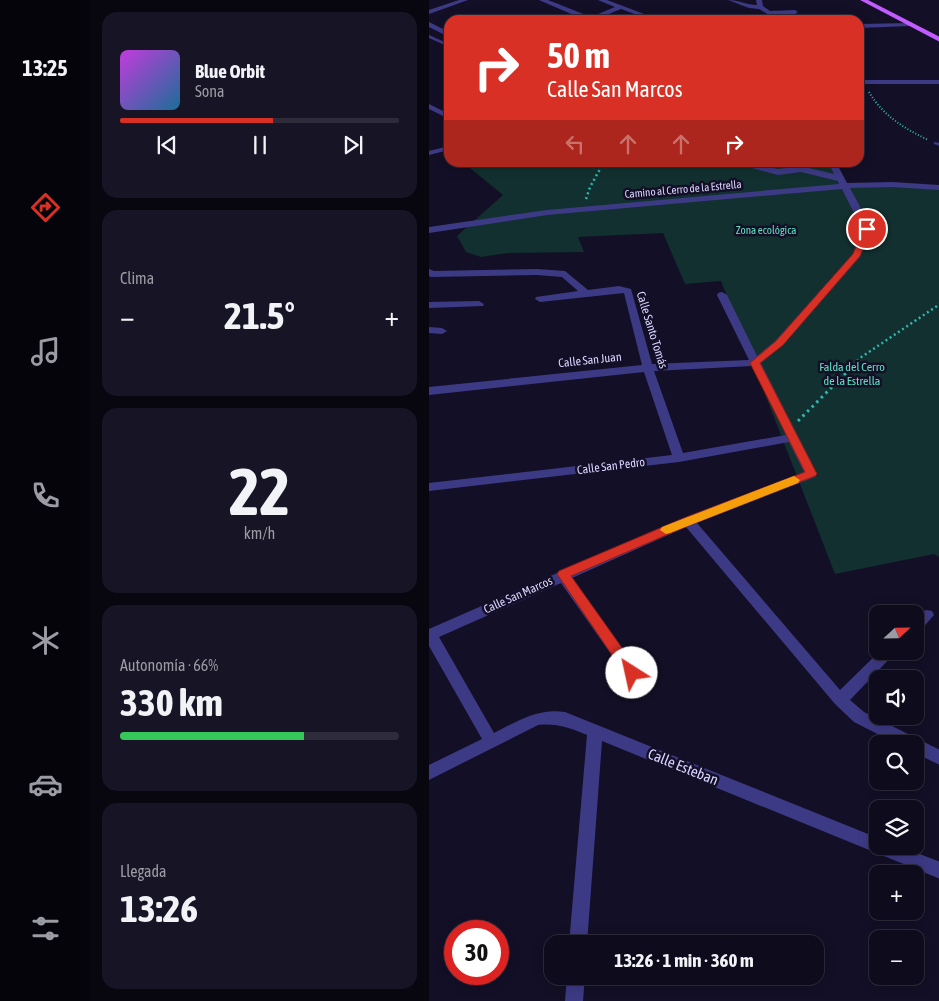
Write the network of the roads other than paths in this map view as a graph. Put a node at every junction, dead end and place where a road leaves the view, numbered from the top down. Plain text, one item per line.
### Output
1 (465, 0) edge
2 (542, 0) edge
3 (601, 0) edge
4 (629, 0) edge
5 (731, 0) edge
6 (863, 0) edge
7 (759, 3) edge
8 (619, 6) junction
9 (429, 12) edge
10 (795, 12) dead end
11 (579, 15) edge
12 (598, 15) edge
13 (643, 15) edge
14 (429, 24) edge
15 (909, 24) junction
16 (864, 26) edge
17 (444, 32) edge
18 (429, 36) edge
19 (939, 40) edge
20 (444, 44) edge
21 (864, 82) edge
22 (938, 83) edge
23 (429, 106) edge
24 (444, 114) edge
25 (444, 149) edge
26 (429, 153) edge
27 (756, 167) edge
28 (797, 167) edge
29 (804, 167) edge
30 (835, 167) edge
31 (844, 184) junction
32 (939, 188) edge
33 (429, 230) edge
34 (430, 274) edge
35 (586, 293) junction
36 (722, 294) dead end
37 (540, 298) dead end
38 (479, 304) dead end
39 (429, 305) edge
40 (429, 330) edge
41 (442, 331) dead end
42 (755, 363) junction
43 (648, 368) junction
44 (429, 391) edge
45 (791, 435) junction
46 (679, 458) junction
47 (429, 487) edge
48 (688, 521) junction
49 (563, 574) junction
50 (927, 615) dead end
51 (924, 618) edge
52 (429, 635) edge
53 (881, 660) edge
54 (632, 673) dead end
55 (840, 700) junction
56 (595, 731) junction
57 (894, 735) edge
58 (491, 741) junction
59 (924, 750) edge
60 (939, 758) edge
61 (429, 773) edge
62 (939, 872) edge
63 (579, 935) edge
64 (575, 985) edge
65 (574, 1001) edge

1 - 9 street
2 - 11 street
3 - 8 street
4 - 8 street
5 - 7 street
6 - 15 main road
7 - 10 street
8 - 12 street
8 - 13 street
14 - 17 street
15 - 16 street
15 - 19 main road
18 - 20 lane
21 - 22 street
23 - 24 street
25 - 26 street
27 - 28 street
29 - 31 street
30 - 31 street
31 - 32 street, Camino al Cerro de la Estrella
31 - 33 street, Camino al Cerro de la Estrella
31 - 42 street
34 - 35 street
35 - 37 street
35 - 43 street, Calle Santo Tomás
36 - 42 street, Calle San Marcos
38 - 39 street
40 - 41 street
42 - 43 street, Calle San Juan
42 - 45 street, Calle San Marcos
43 - 44 street, Calle San Juan
43 - 46 street, Calle Santo Tomás
45 - 46 street, Calle San Pedro
45 - 48 street, Calle San Marcos
46 - 47 street, Calle San Pedro
48 - 49 street, Calle San Marcos
48 - 55 street
49 - 52 street, Calle San Marcos
49 - 54 street
50 - 51 street
52 - 58 street
53 - 55 street
55 - 57 street
56 - 58 street, Calle Esteban
56 - 62 street, Calle Esteban
56 - 63 street
58 - 61 street, Calle Esteban
59 - 60 street
64 - 65 street

